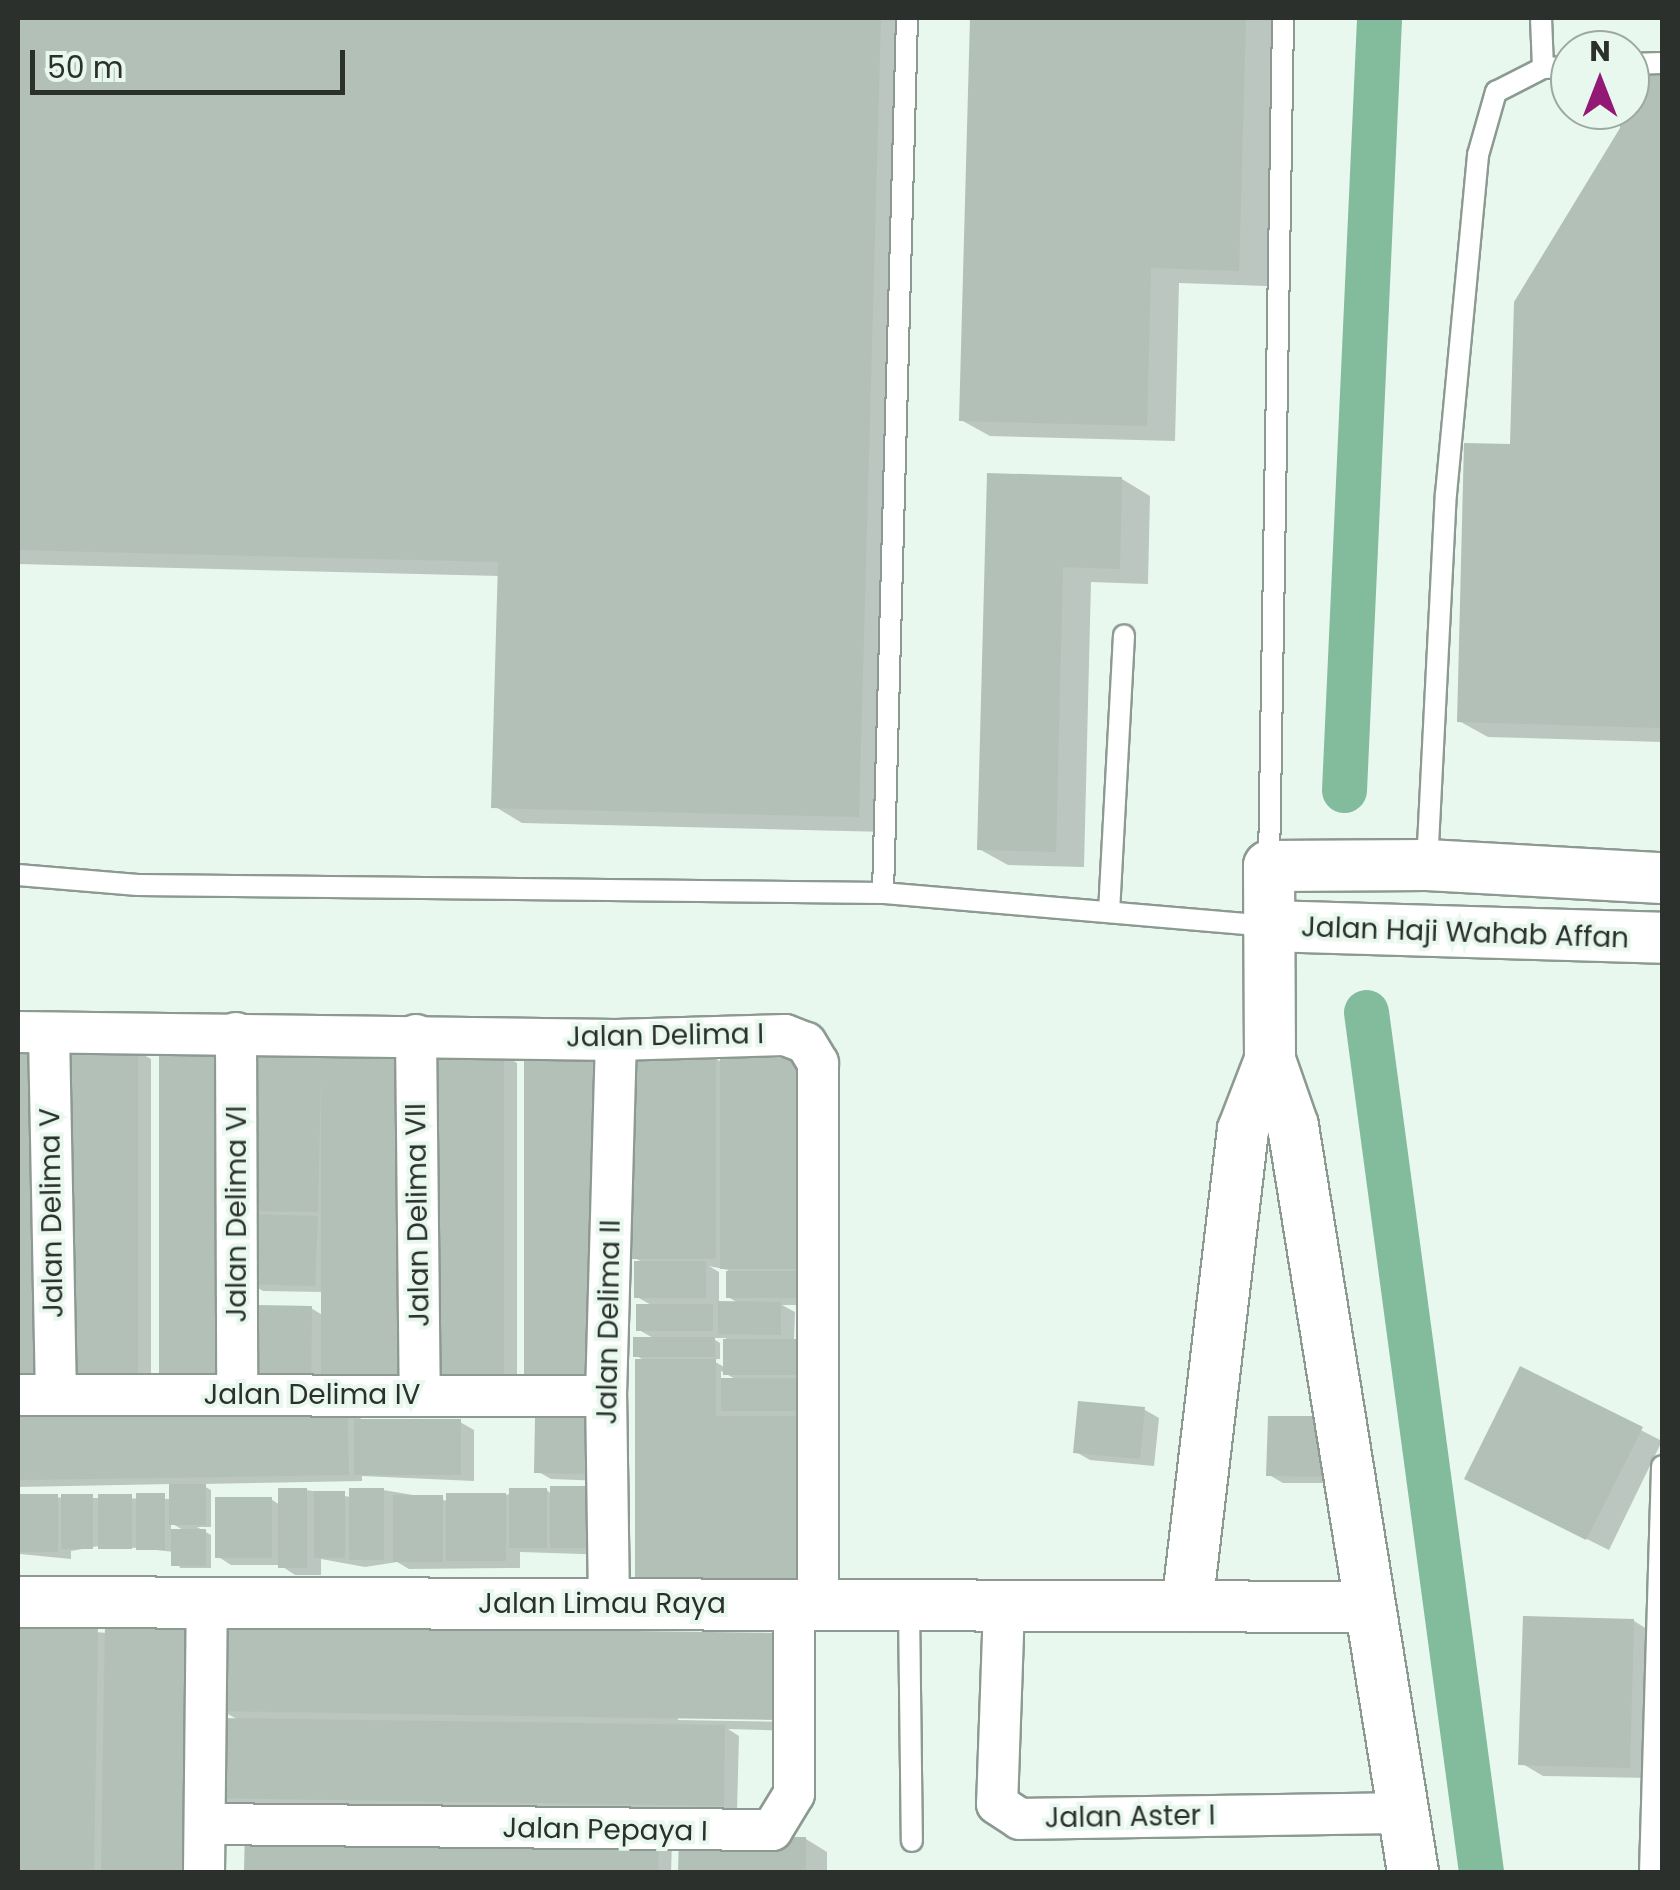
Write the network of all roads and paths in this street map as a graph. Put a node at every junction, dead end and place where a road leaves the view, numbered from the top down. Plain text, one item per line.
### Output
1 (907, 18) edge
2 (1283, 18) edge
3 (1541, 18) edge
4 (1543, 68) junction
5 (1550, 68) edge
6 (1124, 635) dead end
7 (1269, 866) junction
8 (1421, 866) junction
9 (18, 875) edge
10 (1639, 877) edge
11 (883, 893) junction
12 (1108, 912) junction
13 (1268, 926) junction
14 (1639, 937) edge
15 (33, 1032) edge
16 (236, 1033) junction
17 (416, 1035) junction
18 (616, 1040) junction
19 (1270, 1060) junction
20 (37, 1395) edge
21 (237, 1395) junction
22 (420, 1396) junction
23 (606, 1396) junction
24 (1662, 1455) edge
25 (1662, 1466) edge
26 (18, 1602) edge
27 (207, 1603) junction
28 (608, 1604) junction
29 (806, 1605) junction
30 (909, 1605) junction
31 (1004, 1606) junction
32 (1187, 1606) junction
33 (1367, 1607) junction
34 (1406, 1813) junction
35 (205, 1824) junction
36 (912, 1841) dead end
37 (204, 1872) edge
38 (1413, 1872) edge
39 (1650, 1872) edge

1 - 11 lane
2 - 7 lane
3 - 4 lane
4 - 5 lane
4 - 8 lane
6 - 12 lane
7 - 8 street
7 - 13 street
8 - 10 street
9 - 11 lane
10 - 14 street
11 - 12 lane
12 - 13 lane
13 - 14 street, Jalan Haji Wahab Affan
13 - 19 street
15 - 16 street, Jalan Delima I
15 - 20 street, Jalan Delima V
16 - 17 street, Jalan Delima I
16 - 21 street, Jalan Delima VI
17 - 18 street, Jalan Delima I
17 - 22 street, Jalan Delima VII
18 - 23 street, Jalan Delima II
18 - 29 street, Jalan Delima I
19 - 32 street
19 - 33 street
20 - 21 street, Jalan Delima IV
21 - 22 street, Jalan Delima IV
22 - 23 street, Jalan Delima IV
23 - 28 street, Jalan Delima II
24 - 25 lane
25 - 39 lane
26 - 27 street, Jalan Limau Raya
27 - 28 street, Jalan Limau Raya
27 - 35 street
28 - 29 street, Jalan Limau Raya
29 - 30 street, Jalan Limau Raya
29 - 35 street, Jalan Pepaya I
30 - 31 street, Jalan Limau Raya
30 - 36 lane
31 - 32 street, Jalan Limau Raya
31 - 34 street, Jalan Aster I
32 - 33 street, Jalan Limau Raya
33 - 34 street
34 - 38 street
35 - 37 street

